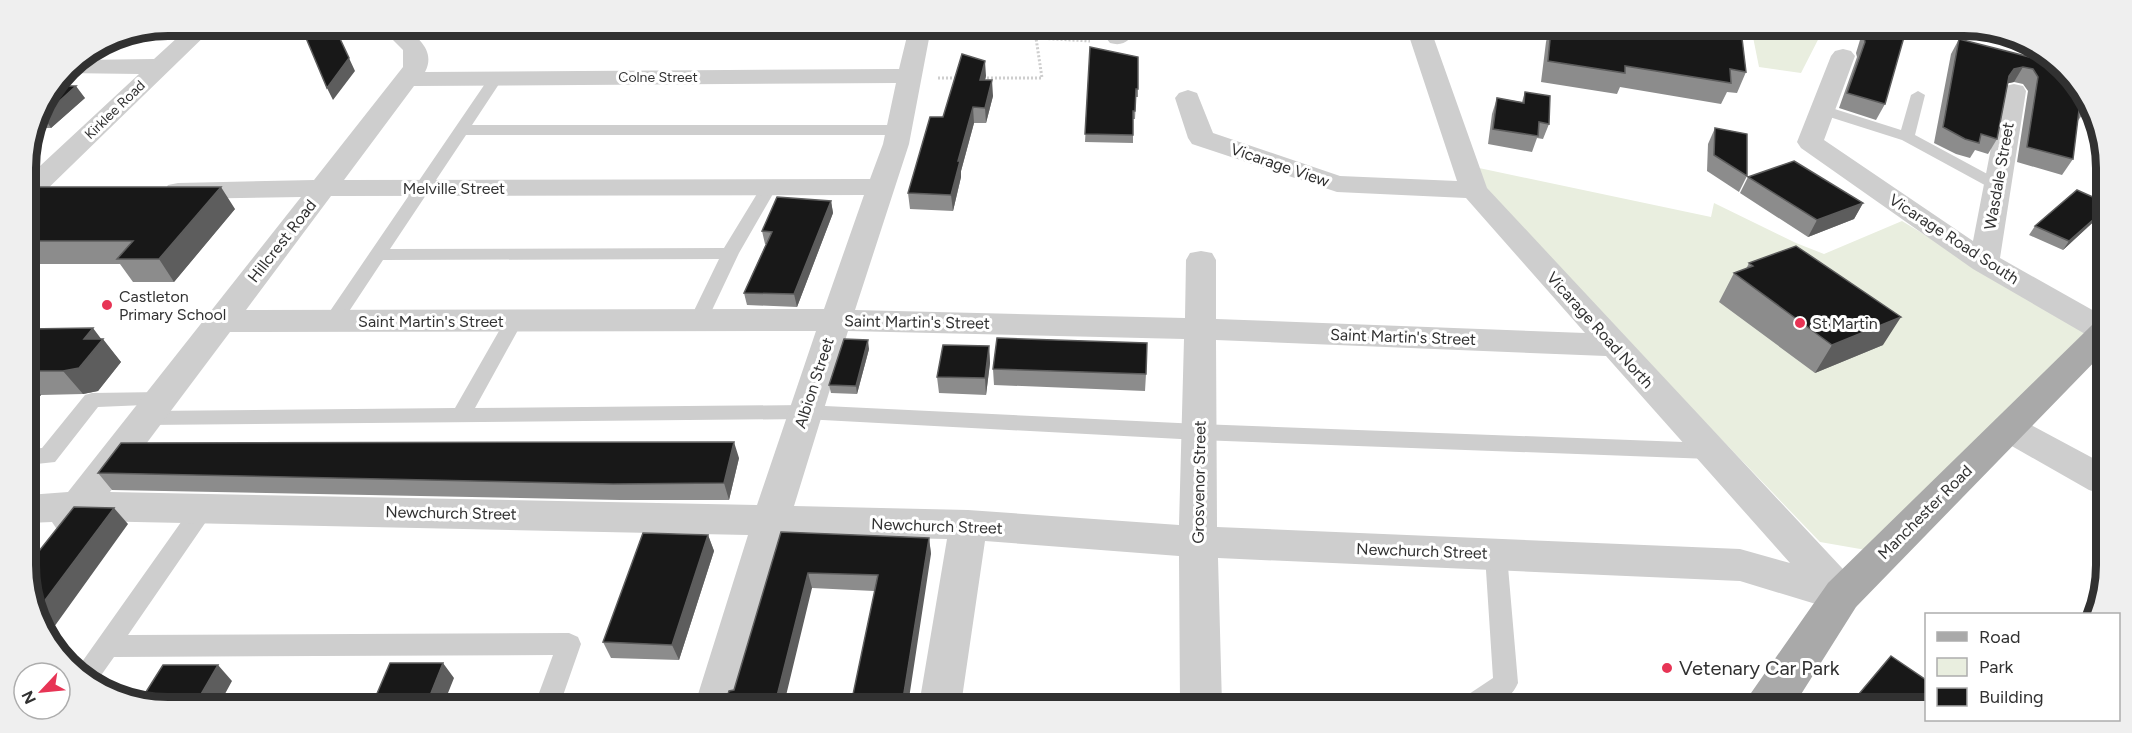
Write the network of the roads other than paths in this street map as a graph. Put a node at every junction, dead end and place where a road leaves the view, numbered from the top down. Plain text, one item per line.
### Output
1 (192, 36) edge
2 (401, 36) edge
3 (918, 36) edge
4 (1421, 36) edge
5 (1843, 56) dead end
6 (160, 66) junction
7 (84, 67) edge
8 (910, 76) junction
9 (496, 78) junction
10 (407, 79) junction
11 (2014, 91) dead end
12 (1918, 95) dead end
13 (1188, 98) dead end
14 (1822, 110) junction
15 (461, 130) junction
16 (899, 130) junction
17 (1907, 137) junction
18 (36, 184) edge
19 (1998, 186) junction
20 (769, 187) junction
21 (881, 187) junction
22 (323, 188) junction
23 (422, 188) junction
24 (1474, 190) junction
25 (157, 191) edge
26 (62, 193) edge
27 (36, 194) edge
28 (730, 253) junction
29 (377, 255) junction
30 (1201, 260) dead end
31 (1984, 262) junction
32 (834, 320) junction
33 (220, 321) junction
34 (333, 321) junction
35 (514, 321) junction
36 (698, 321) junction
37 (2096, 327) edge
38 (1201, 328) junction
39 (2096, 338) edge
40 (1614, 345) junction
41 (154, 408) junction
42 (804, 412) junction
43 (461, 415) junction
44 (2008, 428) junction
45 (1199, 432) junction
46 (1710, 451) junction
47 (36, 457) edge
48 (2096, 477) edge
49 (78, 506) junction
50 (204, 507) junction
51 (36, 509) edge
52 (772, 522) junction
53 (968, 525) junction
54 (50, 542) edge
55 (1198, 542) junction
56 (1496, 555) junction
57 (1842, 595) junction
58 (107, 646) junction
59 (90, 671) edge
60 (550, 697) edge
61 (718, 697) edge
62 (941, 697) edge
63 (1201, 697) edge
64 (1485, 697) edge
65 (1774, 697) edge

1 - 6 street, Kirklee Road
2 - 10 street, Hillcrest Road
3 - 8 street, Albion Street
4 - 24 street, Vicarage Road North
5 - 14 street
6 - 7 street
6 - 18 street, Kirklee Road
8 - 9 street, Colne Street
8 - 16 street, Albion Street
9 - 10 street, Colne Street
9 - 15 lane
10 - 22 street, Hillcrest Road
11 - 19 street, Wasdale Street
12 - 17 lane
13 - 24 street, Vicarage View
14 - 17 lane
14 - 31 street, Vicarage Road South
15 - 16 lane
15 - 23 lane
16 - 21 street, Albion Street
17 - 19 lane
19 - 31 street, Wasdale Street
20 - 21 street, Melville Street
20 - 23 street, Melville Street
20 - 28 lane
21 - 32 street, Albion Street
22 - 23 street, Melville Street
22 - 25 street, Melville Street
22 - 33 street, Hillcrest Road
23 - 29 lane
24 - 40 street, Vicarage Road North
26 - 27 street
28 - 29 lane
28 - 36 lane
29 - 34 lane
30 - 38 street, Grosvenor Street
31 - 37 street, Vicarage Road South
32 - 36 street, Saint Martin's Street
32 - 38 street, Saint Martin's Street
32 - 42 street, Albion Street
33 - 34 street, Saint Martin's Street
33 - 41 street, Hillcrest Road
34 - 35 street, Saint Martin's Street
35 - 36 street, Saint Martin's Street
35 - 43 lane
38 - 40 street, Saint Martin's Street
38 - 45 street, Grosvenor Street
39 - 44 main road, Manchester Road
40 - 46 street, Vicarage Road North
41 - 43 lane
41 - 47 lane
41 - 49 street, Hillcrest Road
42 - 43 lane
42 - 45 lane
42 - 52 street, Albion Street
44 - 48 street
44 - 57 main road, Manchester Road
45 - 46 lane
45 - 55 street, Grosvenor Street
46 - 57 street, Vicarage Road North
49 - 50 street, Newchurch Street
49 - 51 street, Newchurch Street
49 - 54 street, Hillcrest Road
50 - 52 street, Newchurch Street
50 - 58 lane
52 - 53 street, Newchurch Street
52 - 61 street, Albion Street
53 - 55 street, Newchurch Street
53 - 62 street
55 - 56 street, Newchurch Street
55 - 63 street, Grosvenor Street
56 - 57 street, Newchurch Street
56 - 64 lane
57 - 65 main road, Manchester Road
58 - 59 lane
58 - 60 lane

